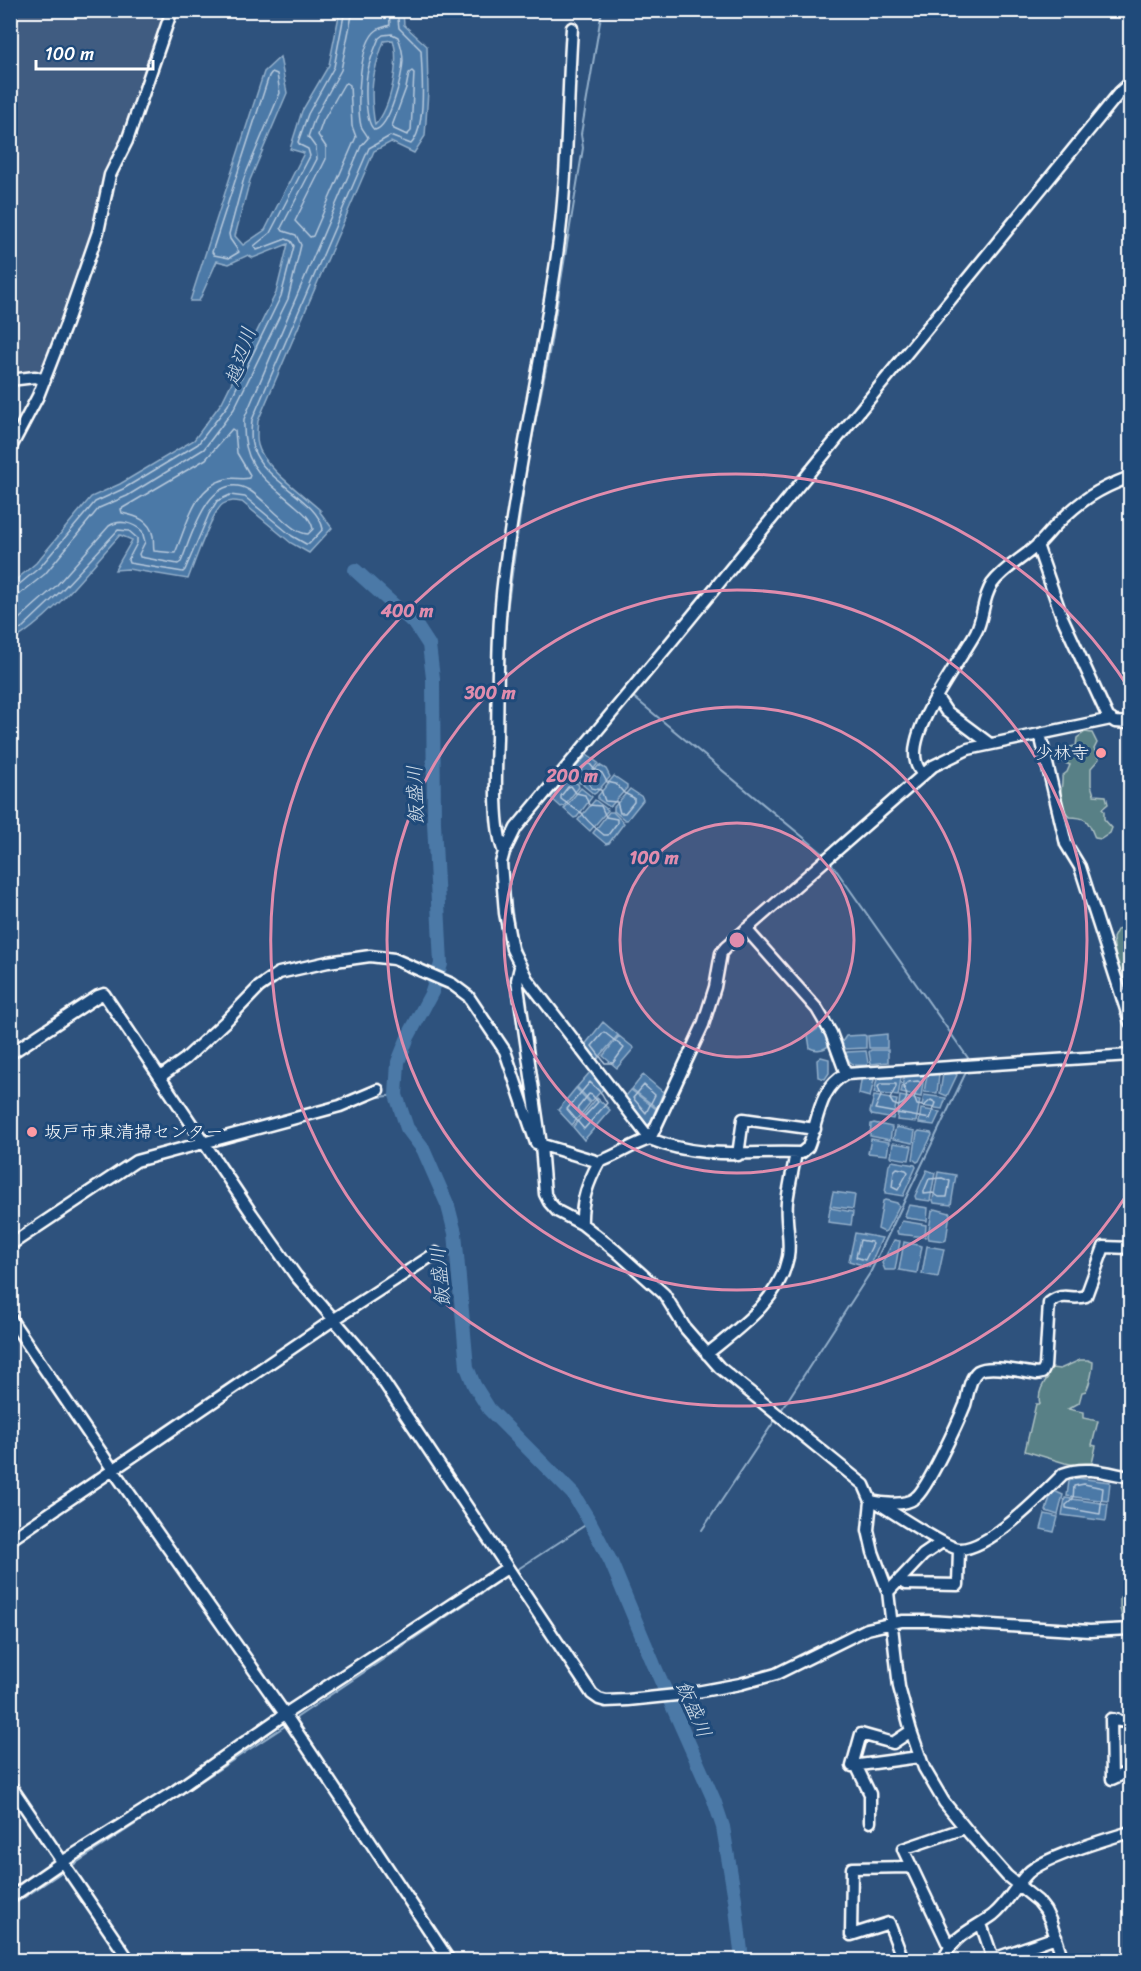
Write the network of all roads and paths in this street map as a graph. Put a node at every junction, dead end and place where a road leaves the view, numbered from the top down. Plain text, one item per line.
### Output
1 (172, 10) edge
2 (572, 28) dead end
3 (1131, 83) edge
4 (10, 380) edge
5 (45, 380) junction
6 (10, 449) edge
7 (1131, 477) edge
8 (1037, 545) junction
9 (936, 696) junction
10 (1111, 719) junction
11 (1131, 723) edge
12 (1040, 734) junction
13 (990, 744) junction
14 (922, 774) junction
15 (504, 852) junction
16 (746, 929) junction
17 (520, 967) junction
18 (1131, 1022) edge
19 (10, 1054) edge
20 (1131, 1055) edge
21 (846, 1074) junction
22 (160, 1077) junction
23 (378, 1090) dead end
24 (815, 1129) junction
25 (650, 1139) junction
26 (204, 1144) junction
27 (541, 1144) junction
28 (796, 1153) junction
29 (738, 1155) junction
30 (599, 1162) junction
31 (582, 1224) junction
32 (10, 1245) edge
33 (1131, 1248) edge
34 (436, 1253) dead end
35 (10, 1318) edge
36 (333, 1320) junction
37 (707, 1354) junction
38 (113, 1470) junction
39 (1131, 1477) edge
40 (874, 1502) junction
41 (10, 1540) edge
42 (942, 1542) junction
43 (959, 1549) junction
44 (507, 1568) junction
45 (900, 1580) junction
46 (888, 1592) junction
47 (892, 1623) junction
48 (1131, 1629) edge
49 (289, 1720) junction
50 (1131, 1723) edge
51 (911, 1731) junction
52 (920, 1757) junction
53 (856, 1765) junction
54 (1131, 1771) edge
55 (10, 1785) edge
56 (870, 1822) dead end
57 (965, 1828) junction
58 (1131, 1832) edge
59 (65, 1867) junction
60 (910, 1867) junction
61 (1018, 1886) junction
62 (10, 1898) edge
63 (981, 1924) junction
64 (1056, 1937) junction
65 (950, 1946) junction
66 (129, 1960) edge
67 (449, 1960) edge
68 (903, 1960) edge
69 (944, 1960) edge
70 (1062, 1960) edge

1 - 5 street
2 - 15 street
3 - 15 street
4 - 5 street
5 - 6 street
7 - 8 street
8 - 9 street
8 - 10 street
9 - 13 street
9 - 14 street
10 - 11 street
10 - 12 street
12 - 13 street
12 - 18 street
13 - 14 street
14 - 16 street
15 - 17 street
16 - 21 street
16 - 25 street
17 - 25 street
17 - 27 street
19 - 22 street
20 - 21 street
21 - 24 street
22 - 26 street
22 - 27 street
23 - 26 street
24 - 28 street
24 - 29 street
25 - 29 street
25 - 30 street
26 - 32 street
26 - 36 street
27 - 30 street
27 - 31 street
28 - 29 street
28 - 37 street
30 - 31 street
31 - 37 street
33 - 40 street
34 - 36 street
35 - 38 street
36 - 38 street
36 - 44 street
37 - 40 street
38 - 41 street
38 - 49 street
39 - 43 street
40 - 42 street
40 - 46 street
42 - 43 street
42 - 45 street
43 - 45 street
44 - 47 street
44 - 49 street
45 - 46 street
46 - 47 street
47 - 48 street
47 - 51 street
49 - 59 street
49 - 67 street
50 - 54 street
51 - 52 street
51 - 53 street
52 - 53 street
52 - 57 street
53 - 56 street
55 - 59 street
57 - 60 street
57 - 61 street
58 - 61 street
59 - 62 street
59 - 66 street
60 - 65 street
60 - 68 street
61 - 63 street
61 - 64 street
63 - 64 street
63 - 65 street
64 - 70 street
65 - 69 street

